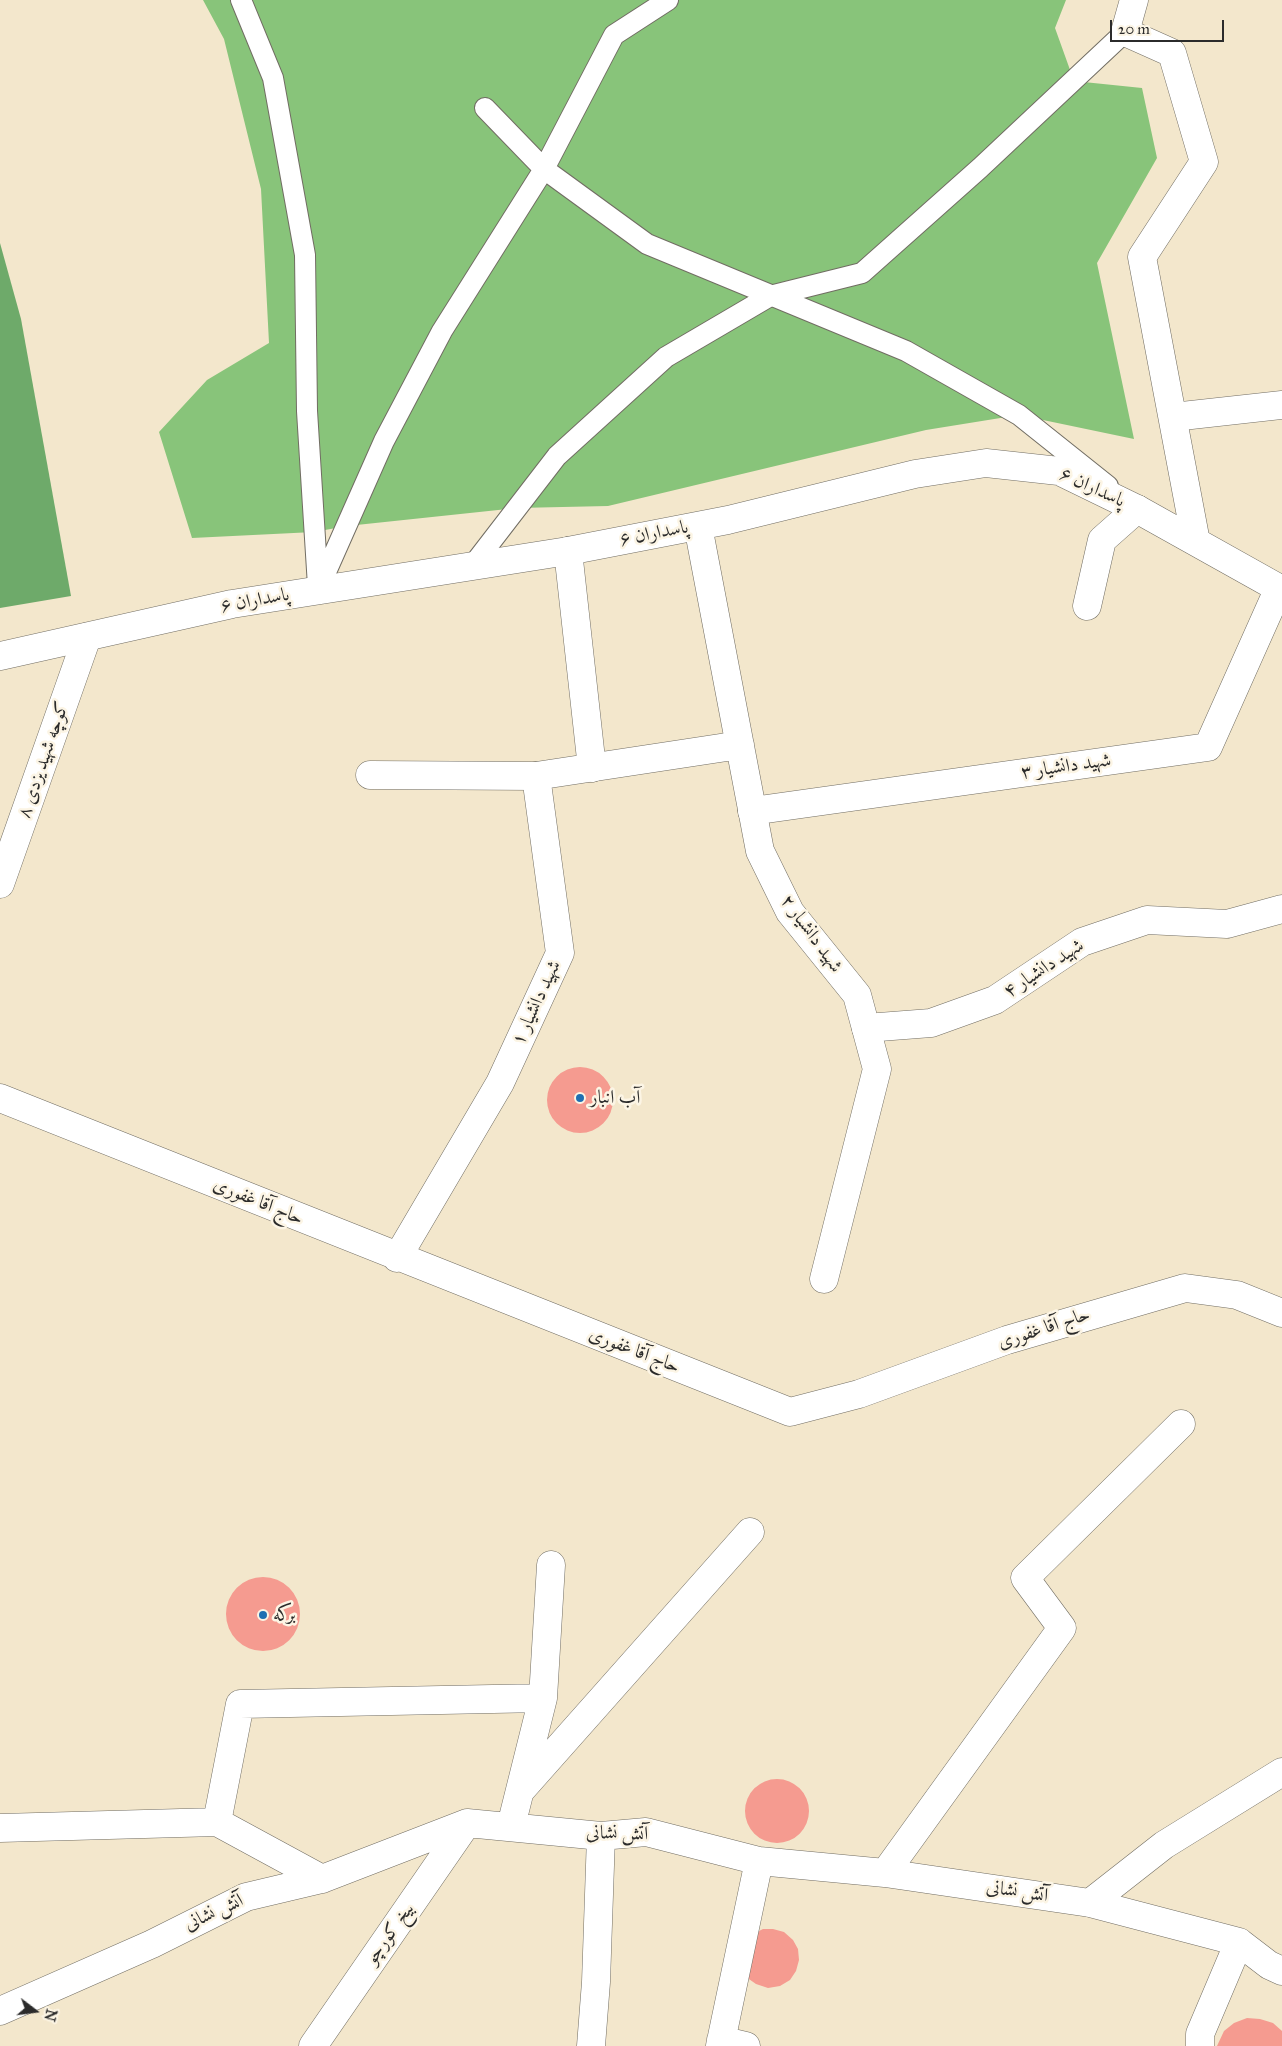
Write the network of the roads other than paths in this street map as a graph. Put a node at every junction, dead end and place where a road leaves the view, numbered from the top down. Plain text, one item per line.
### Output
1 (241, 0) edge
2 (668, 0) edge
3 (1134, 0) edge
4 (1125, 32) junction
5 (484, 108) dead end
6 (544, 169) junction
7 (770, 296) junction
8 (1282, 405) edge
9 (1173, 416) junction
10 (1137, 509) junction
11 (698, 526) junction
12 (1196, 542) junction
13 (568, 551) junction
14 (473, 565) junction
15 (1280, 589) edge
16 (318, 590) junction
17 (1088, 606) dead end
18 (87, 637) junction
19 (0, 656) edge
20 (740, 745) junction
21 (592, 768) junction
22 (370, 775) dead end
23 (536, 776) junction
24 (752, 811) junction
25 (0, 884) edge
26 (1282, 909) edge
27 (866, 1028) junction
28 (0, 1098) edge
29 (397, 1258) junction
30 (824, 1279) dead end
31 (1282, 1313) edge
32 (1181, 1424) dead end
33 (750, 1532) dead end
34 (551, 1565) dead end
35 (543, 1698) junction
36 (1282, 1772) edge
37 (519, 1792) junction
38 (218, 1822) junction
39 (467, 1823) junction
40 (510, 1826) junction
41 (0, 1828) edge
42 (602, 1836) junction
43 (759, 1861) junction
44 (885, 1873) junction
45 (322, 1879) junction
46 (1090, 1903) junction
47 (1239, 1942) junction
48 (1282, 1971) edge
49 (0, 2011) edge
50 (729, 2044) edge
51 (313, 2046) edge
52 (591, 2046) edge
53 (1200, 2046) edge

1 - 16 lane
2 - 6 lane
3 - 4 street
4 - 7 lane
4 - 9 street
5 - 6 lane
6 - 7 lane
6 - 16 lane
7 - 10 lane
7 - 14 lane
8 - 9 street
9 - 12 street
10 - 11 street, پاسداران ۶
10 - 12 street, پاسداران ۶
10 - 17 street
11 - 13 street, پاسداران ۶
11 - 20 street, شهید دانشیار ۲
12 - 15 street, پاسداران ۶
13 - 14 street, پاسداران ۶
13 - 21 street
14 - 16 street, پاسداران ۶
15 - 24 street, شهید دانشیار ۳
16 - 18 street, پاسداران ۶
18 - 19 street, پاسداران ۶
18 - 25 street, کوچه شهید یزدی ۸
20 - 21 street
20 - 24 street, شهید دانشیار ۲
21 - 23 street
22 - 23 street
23 - 29 street, شهید دانشیار ۱
24 - 27 street, شهید دانشیار ۲
26 - 27 street, شهید دانشیار ۴
27 - 30 street, شهید دانشیار ۲
28 - 29 street, حاج آقا غفوری
29 - 31 street, حاج آقا غفوری
32 - 44 street
33 - 37 street
34 - 35 street
35 - 37 street
35 - 38 street
36 - 46 street
37 - 40 street
38 - 41 street
38 - 45 street
39 - 40 street, آتش نشانی
39 - 45 street, آتش نشانی
39 - 51 street, بیخ کورچو
40 - 42 street, آتش نشانی
42 - 43 street, آتش نشانی
42 - 52 street
43 - 44 street, آتش نشانی
43 - 50 street
44 - 46 street, آتش نشانی
45 - 49 street, آتش نشانی
46 - 47 street, آتش نشانی
47 - 48 street, آتش نشانی
47 - 53 street

